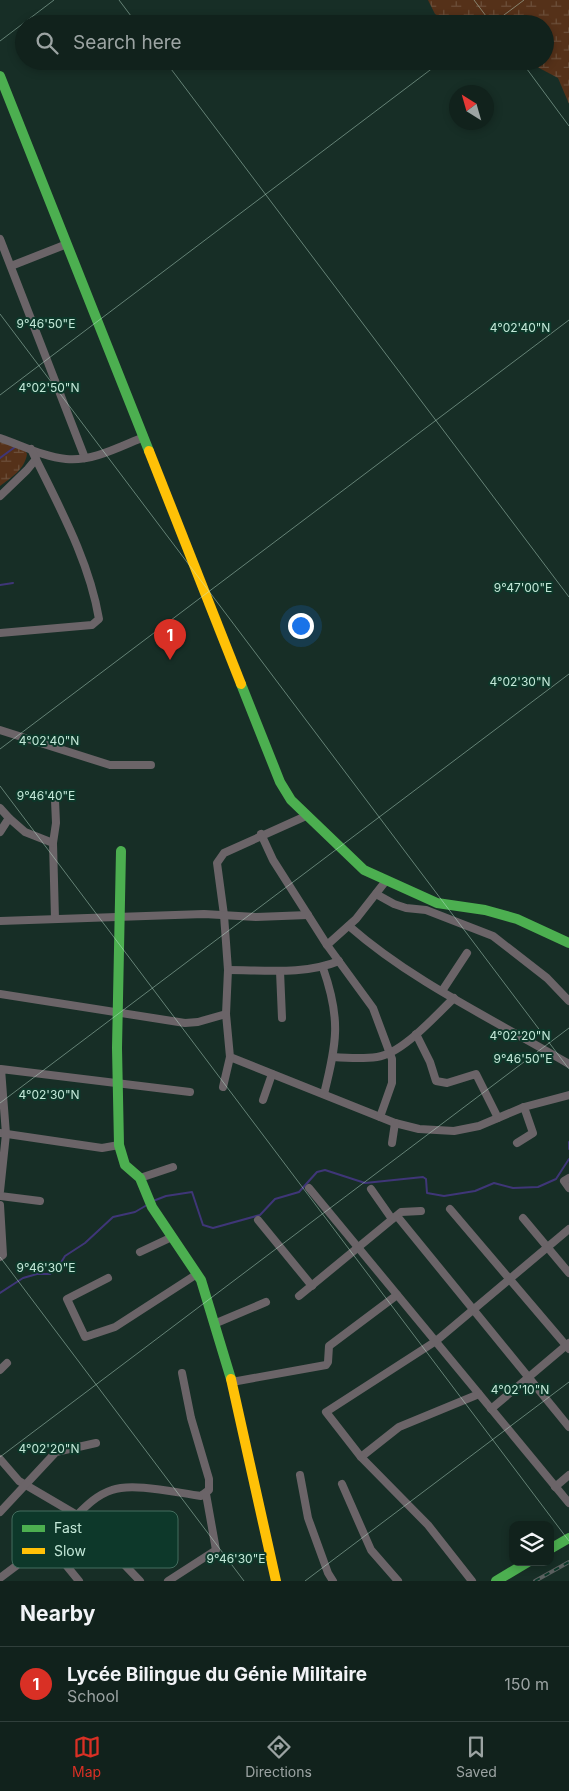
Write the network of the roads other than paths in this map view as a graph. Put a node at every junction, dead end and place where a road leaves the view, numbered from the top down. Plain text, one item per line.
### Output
1 (0, 76) edge
2 (0, 239) edge
3 (67, 244) junction
4 (11, 266) junction
5 (144, 437) junction
6 (0, 438) edge
7 (31, 449) junction
8 (85, 458) junction
9 (36, 459) junction
10 (0, 496) edge
11 (0, 633) edge
12 (0, 730) edge
13 (151, 765) dead end
14 (55, 800) dead end
15 (0, 808) edge
16 (306, 816) junction
17 (9, 818) junction
18 (0, 832) edge
19 (261, 834) junction
20 (53, 843) junction
21 (121, 851) dead end
22 (385, 882) junction
23 (376, 894) junction
24 (308, 914) junction
25 (224, 915) junction
26 (119, 917) junction
27 (55, 919) junction
28 (0, 921) edge
29 (349, 926) junction
30 (569, 944) edge
31 (327, 945) junction
32 (467, 953) dead end
33 (339, 961) junction
34 (322, 968) junction
35 (228, 970) junction
36 (280, 971) junction
37 (442, 991) junction
38 (0, 994) edge
39 (454, 998) junction
40 (569, 1001) edge
41 (117, 1012) junction
42 (226, 1014) junction
43 (282, 1018) dead end
44 (416, 1034) junction
45 (390, 1054) junction
46 (230, 1058) junction
47 (333, 1058) junction
48 (569, 1064) edge
49 (0, 1067) edge
50 (272, 1074) junction
51 (118, 1084) junction
52 (223, 1087) dead end
53 (190, 1092) dead end
54 (324, 1094) junction
55 (569, 1095) edge
56 (263, 1100) dead end
57 (524, 1107) junction
58 (380, 1118) junction
59 (498, 1118) junction
60 (395, 1123) junction
61 (3, 1134) edge
62 (392, 1143) dead end
63 (517, 1143) dead end
64 (119, 1145) junction
65 (173, 1167) dead end
66 (140, 1178) junction
67 (569, 1178) edge
68 (310, 1188) dead end
69 (569, 1188) edge
70 (371, 1189) dead end
71 (0, 1191) edge
72 (0, 1196) edge
73 (40, 1201) dead end
74 (0, 1206) edge
75 (450, 1209) dead end
76 (421, 1211) dead end
77 (394, 1217) junction
78 (523, 1218) dead end
79 (258, 1220) dead end
80 (569, 1229) edge
81 (172, 1236) junction
82 (358, 1247) junction
83 (548, 1247) junction
84 (140, 1252) dead end
85 (0, 1257) edge
86 (569, 1272) edge
87 (197, 1274) junction
88 (108, 1278) dead end
89 (510, 1279) junction
90 (312, 1286) junction
91 (398, 1295) junction
92 (299, 1296) dead end
93 (266, 1302) dead end
94 (474, 1310) junction
95 (214, 1324) junction
96 (436, 1342) junction
97 (568, 1346) edge
98 (7, 1363) dead end
99 (0, 1370) edge
100 (182, 1372) dead end
101 (528, 1377) junction
102 (232, 1382) junction
103 (479, 1394) junction
104 (491, 1409) junction
105 (569, 1427) edge
106 (96, 1443) dead end
107 (361, 1456) junction
108 (0, 1459) edge
109 (569, 1474) edge
110 (300, 1475) dead end
111 (342, 1484) dead end
112 (25, 1485) junction
113 (555, 1487) junction
114 (206, 1494) junction
115 (569, 1503) edge
116 (69, 1511) edge
117 (84, 1511) edge
118 (0, 1512) edge
119 (569, 1538) edge
120 (554, 1547) edge
121 (521, 1566) edge
122 (12, 1567) edge
123 (68, 1568) edge
124 (128, 1568) edge
125 (0, 1578) edge
126 (79, 1581) edge
127 (140, 1581) edge
128 (168, 1581) edge
129 (276, 1581) edge
130 (333, 1581) edge
131 (398, 1581) edge
132 (472, 1581) edge
133 (496, 1581) edge

1 - 3 main road
2 - 4 street
3 - 4 street
3 - 5 main road
4 - 8 street
5 - 8 street
5 - 16 main road
6 - 7 street
7 - 8 street
7 - 9 street
9 - 10 street
9 - 11 street
12 - 13 street
14 - 20 street
15 - 17 street
16 - 19 street
16 - 22 main road
17 - 18 street
17 - 20 street
19 - 24 street
19 - 25 street
20 - 27 street
21 - 26 main road
22 - 23 street
22 - 30 main road
23 - 29 street
23 - 40 street
24 - 25 street
24 - 31 street
25 - 26 street
25 - 35 street
26 - 27 street
26 - 41 main road
27 - 28 street
29 - 31 street
29 - 37 street
31 - 33 street
32 - 37 street
33 - 34 street
33 - 45 street
34 - 36 street
34 - 47 street
35 - 36 street
35 - 42 street
36 - 43 street
37 - 39 street
38 - 41 street
39 - 44 street
39 - 48 street
41 - 42 street
41 - 51 main road
42 - 46 street
44 - 45 street
44 - 59 street
45 - 47 street
45 - 58 street
46 - 50 street
46 - 52 street
47 - 54 street
49 - 51 street
49 - 61 street
50 - 54 street
50 - 56 street
51 - 53 street
51 - 64 main road
54 - 58 street
55 - 57 street
57 - 59 street
57 - 63 street
58 - 60 street
59 - 60 street
60 - 62 street
61 - 64 street
61 - 71 street
64 - 66 main road
65 - 66 street
66 - 81 main road
67 - 69 street
68 - 82 street
70 - 77 street
72 - 73 street
74 - 85 street
75 - 89 street
76 - 77 street
77 - 82 street
77 - 94 street
78 - 83 street
79 - 90 street
80 - 83 street
81 - 84 street
81 - 87 main road
82 - 90 street
82 - 91 street
83 - 86 street
83 - 89 street
87 - 88 street
87 - 95 main road
89 - 94 street
89 - 97 street
90 - 92 street
91 - 96 street
91 - 102 street
93 - 95 street
94 - 96 street
94 - 101 street
95 - 102 main road
96 - 103 street
96 - 107 street
97 - 101 street
98 - 99 street
100 - 114 street
101 - 104 street
101 - 105 street
102 - 129 main road
103 - 104 street
103 - 107 street
104 - 113 street
106 - 112 street
107 - 132 street
108 - 112 street
109 - 113 street
110 - 130 street
111 - 131 street
112 - 116 street
112 - 118 street
113 - 115 street
114 - 117 street
114 - 128 street
119 - 120 main road
121 - 133 main road
122 - 125 street
123 - 126 street
124 - 127 street

